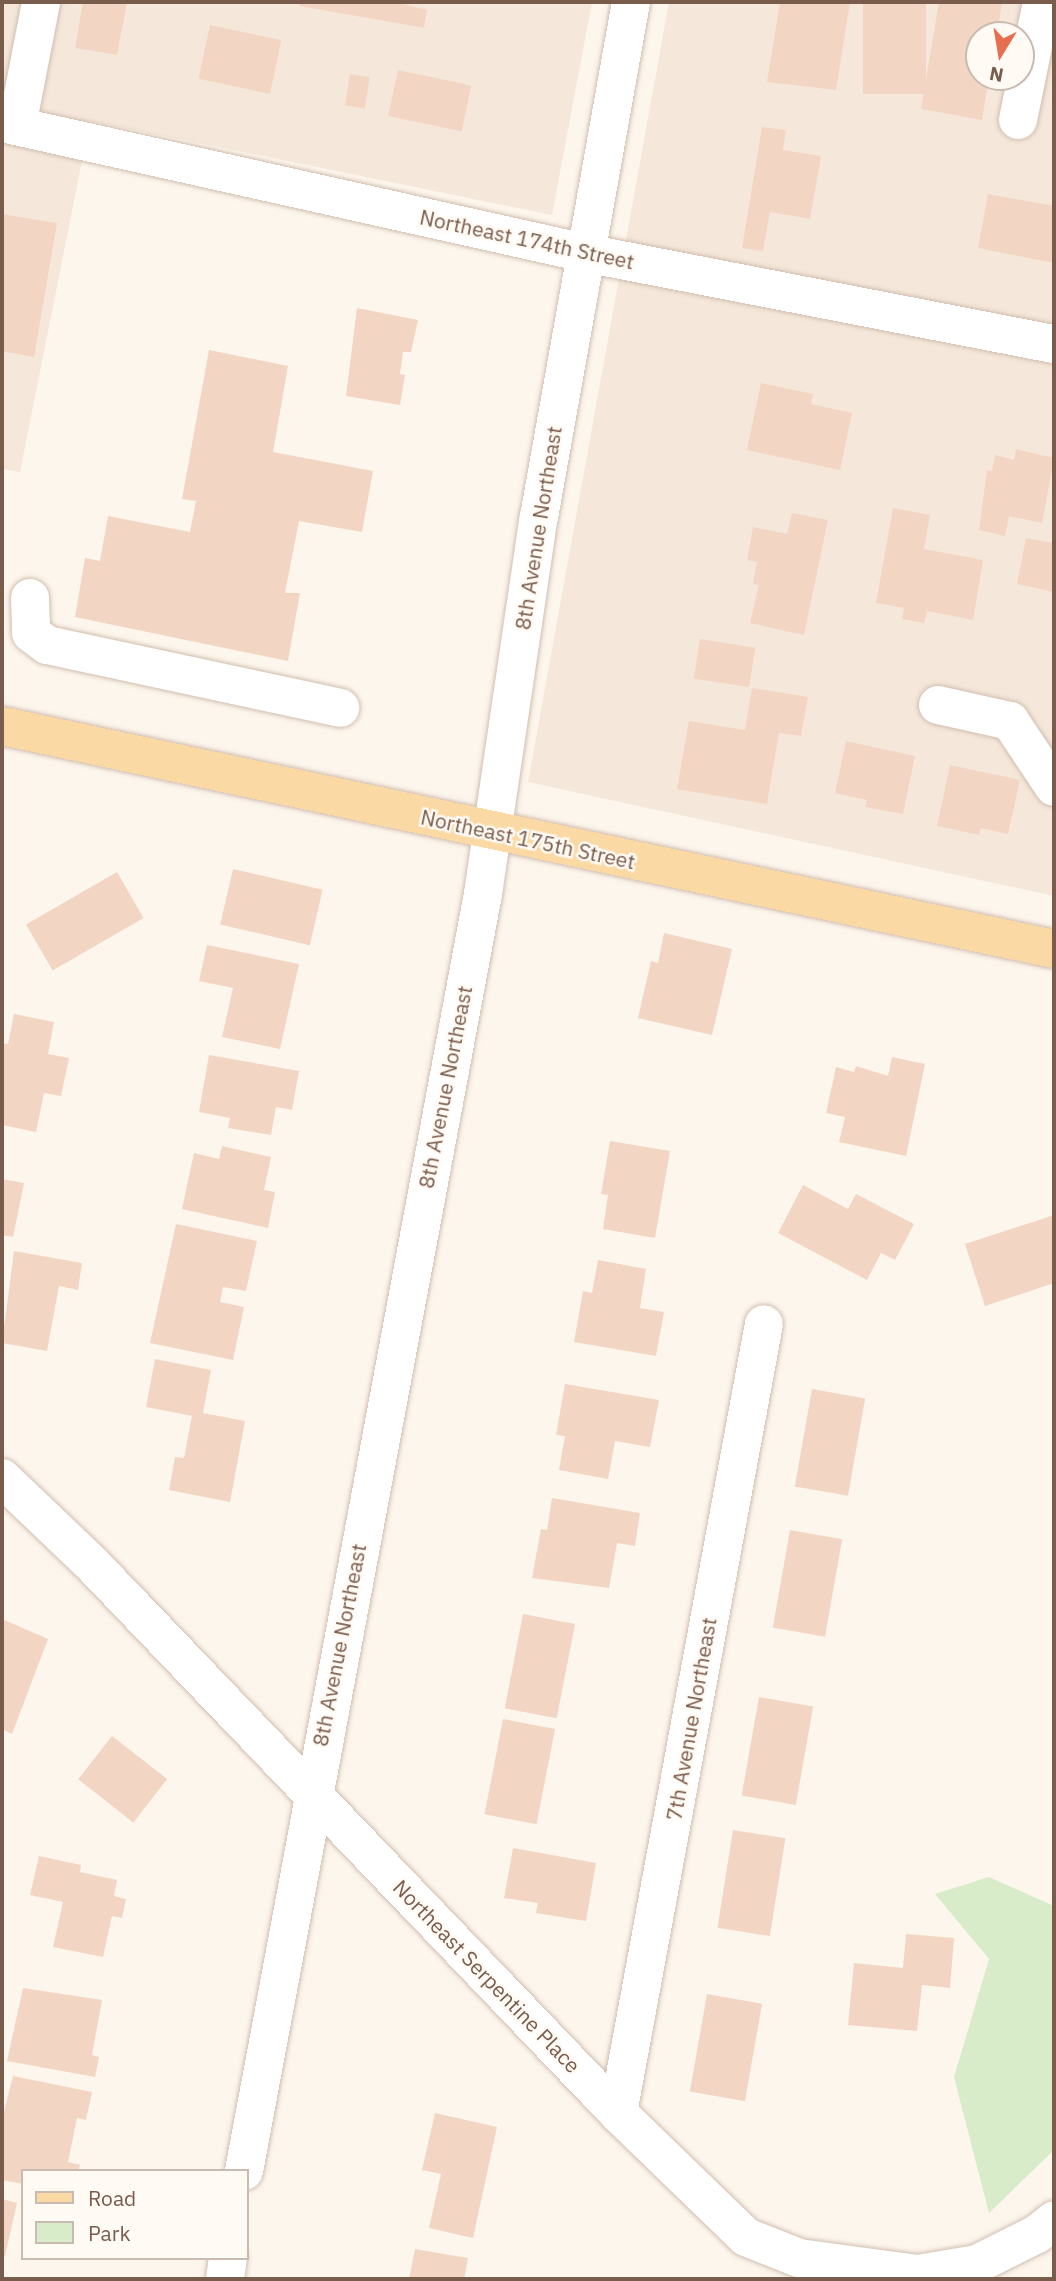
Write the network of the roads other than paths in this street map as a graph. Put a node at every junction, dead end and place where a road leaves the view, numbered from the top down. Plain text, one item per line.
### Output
1 (41, 2) edge
2 (631, 2) edge
3 (1042, 2) edge
4 (1018, 120) dead end
5 (9, 124) edge
6 (585, 253) junction
7 (1054, 344) edge
8 (30, 598) dead end
9 (938, 705) dead end
10 (340, 708) dead end
11 (2, 726) edge
12 (1054, 787) edge
13 (492, 831) junction
14 (1054, 949) edge
15 (764, 1324) dead end
16 (2, 1478) edge
17 (312, 1792) junction
18 (618, 2113) junction
19 (244, 2169) edge
20 (1054, 2220) edge
21 (228, 2260) edge
22 (225, 2279) edge

1 - 5 street
2 - 6 street, 8th Avenue Northeast
3 - 4 street
5 - 6 street, Northeast 174th Street
6 - 7 street, Northeast 174th Street
6 - 13 street, 8th Avenue Northeast
8 - 10 street
9 - 12 street
11 - 13 main road, Northeast 175th Street
13 - 14 main road, Northeast 175th Street
13 - 17 street, 8th Avenue Northeast
15 - 18 street, 7th Avenue Northeast
16 - 17 street, Northeast Serpentine Place
17 - 18 street, Northeast Serpentine Place
17 - 19 street, 8th Avenue Northeast
18 - 20 street, Northeast Serpentine Place
21 - 22 street

